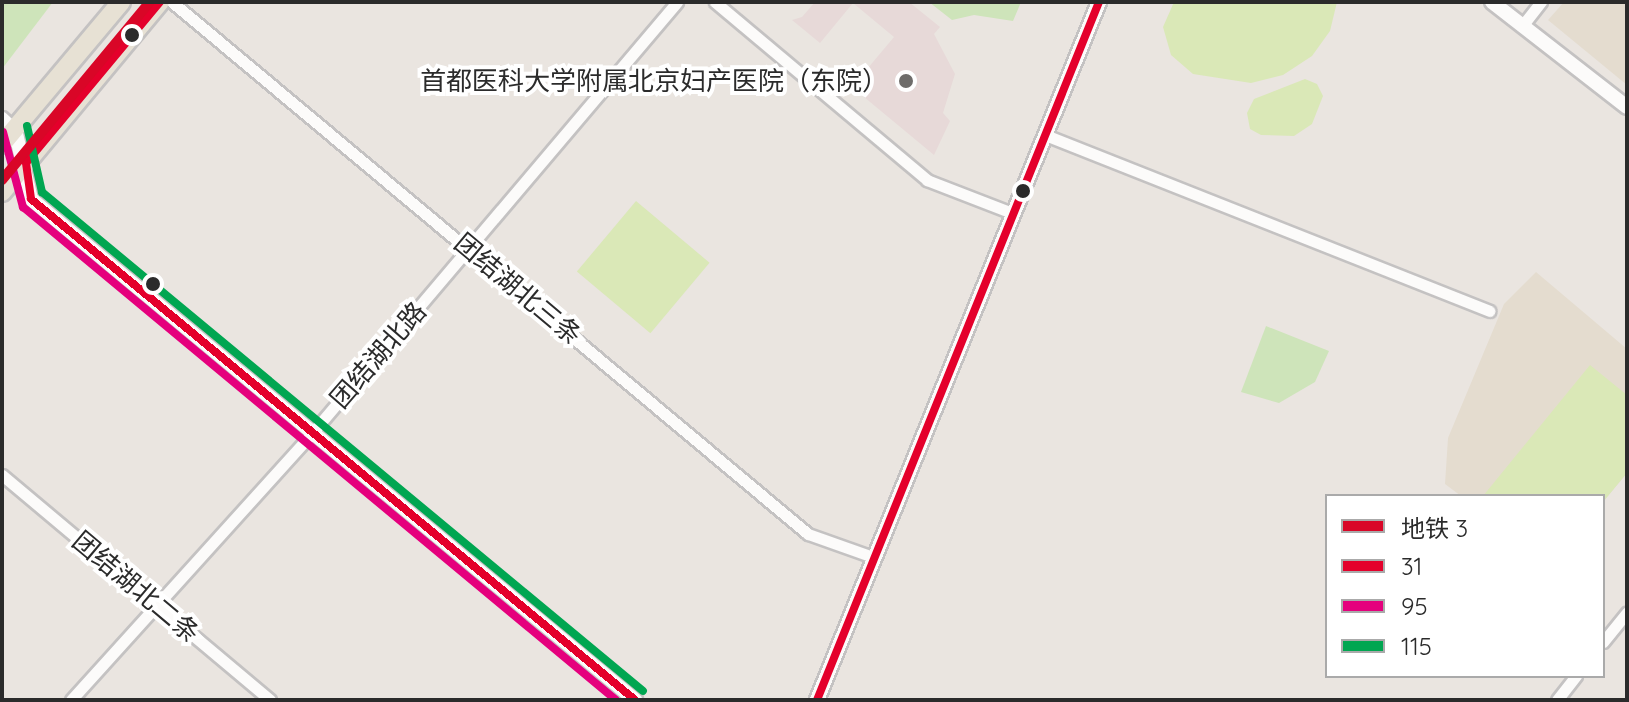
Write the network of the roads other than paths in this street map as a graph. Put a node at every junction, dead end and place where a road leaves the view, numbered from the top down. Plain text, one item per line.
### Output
1 (121, 2) edge
2 (160, 2) edge
3 (172, 2) edge
4 (677, 2) edge
5 (715, 2) edge
6 (1099, 2) edge
7 (1492, 2) edge
8 (1541, 2) edge
9 (1522, 26) junction
10 (1627, 107) edge
11 (1045, 135) junction
12 (4, 136) edge
13 (26, 163) junction
14 (2, 192) edge
15 (1012, 213) junction
16 (470, 248) junction
17 (1489, 311) dead end
18 (312, 433) junction
19 (2, 475) edge
20 (873, 557) junction
21 (158, 604) junction
22 (1627, 612) edge
23 (1605, 640) edge
24 (1574, 678) edge
25 (71, 700) edge
26 (270, 700) edge
27 (635, 700) edge
28 (817, 700) edge
29 (1557, 700) edge

1 - 12 main road
2 - 13 main road
3 - 16 street, 团结湖北三条
4 - 16 street, 团结湖北路
5 - 15 street
6 - 11 street
7 - 9 street
8 - 9 street
9 - 10 street
11 - 15 street
11 - 17 street
12 - 13 street
13 - 14 main road
13 - 18 street
15 - 20 street
16 - 18 street, 团结湖北路
16 - 20 street, 团结湖北三条
18 - 21 street, 团结湖北路
18 - 27 street
19 - 21 street, 团结湖北二条
20 - 28 street
21 - 25 street, 团结湖北路
21 - 26 street, 团结湖北二条
22 - 23 street
24 - 29 street

